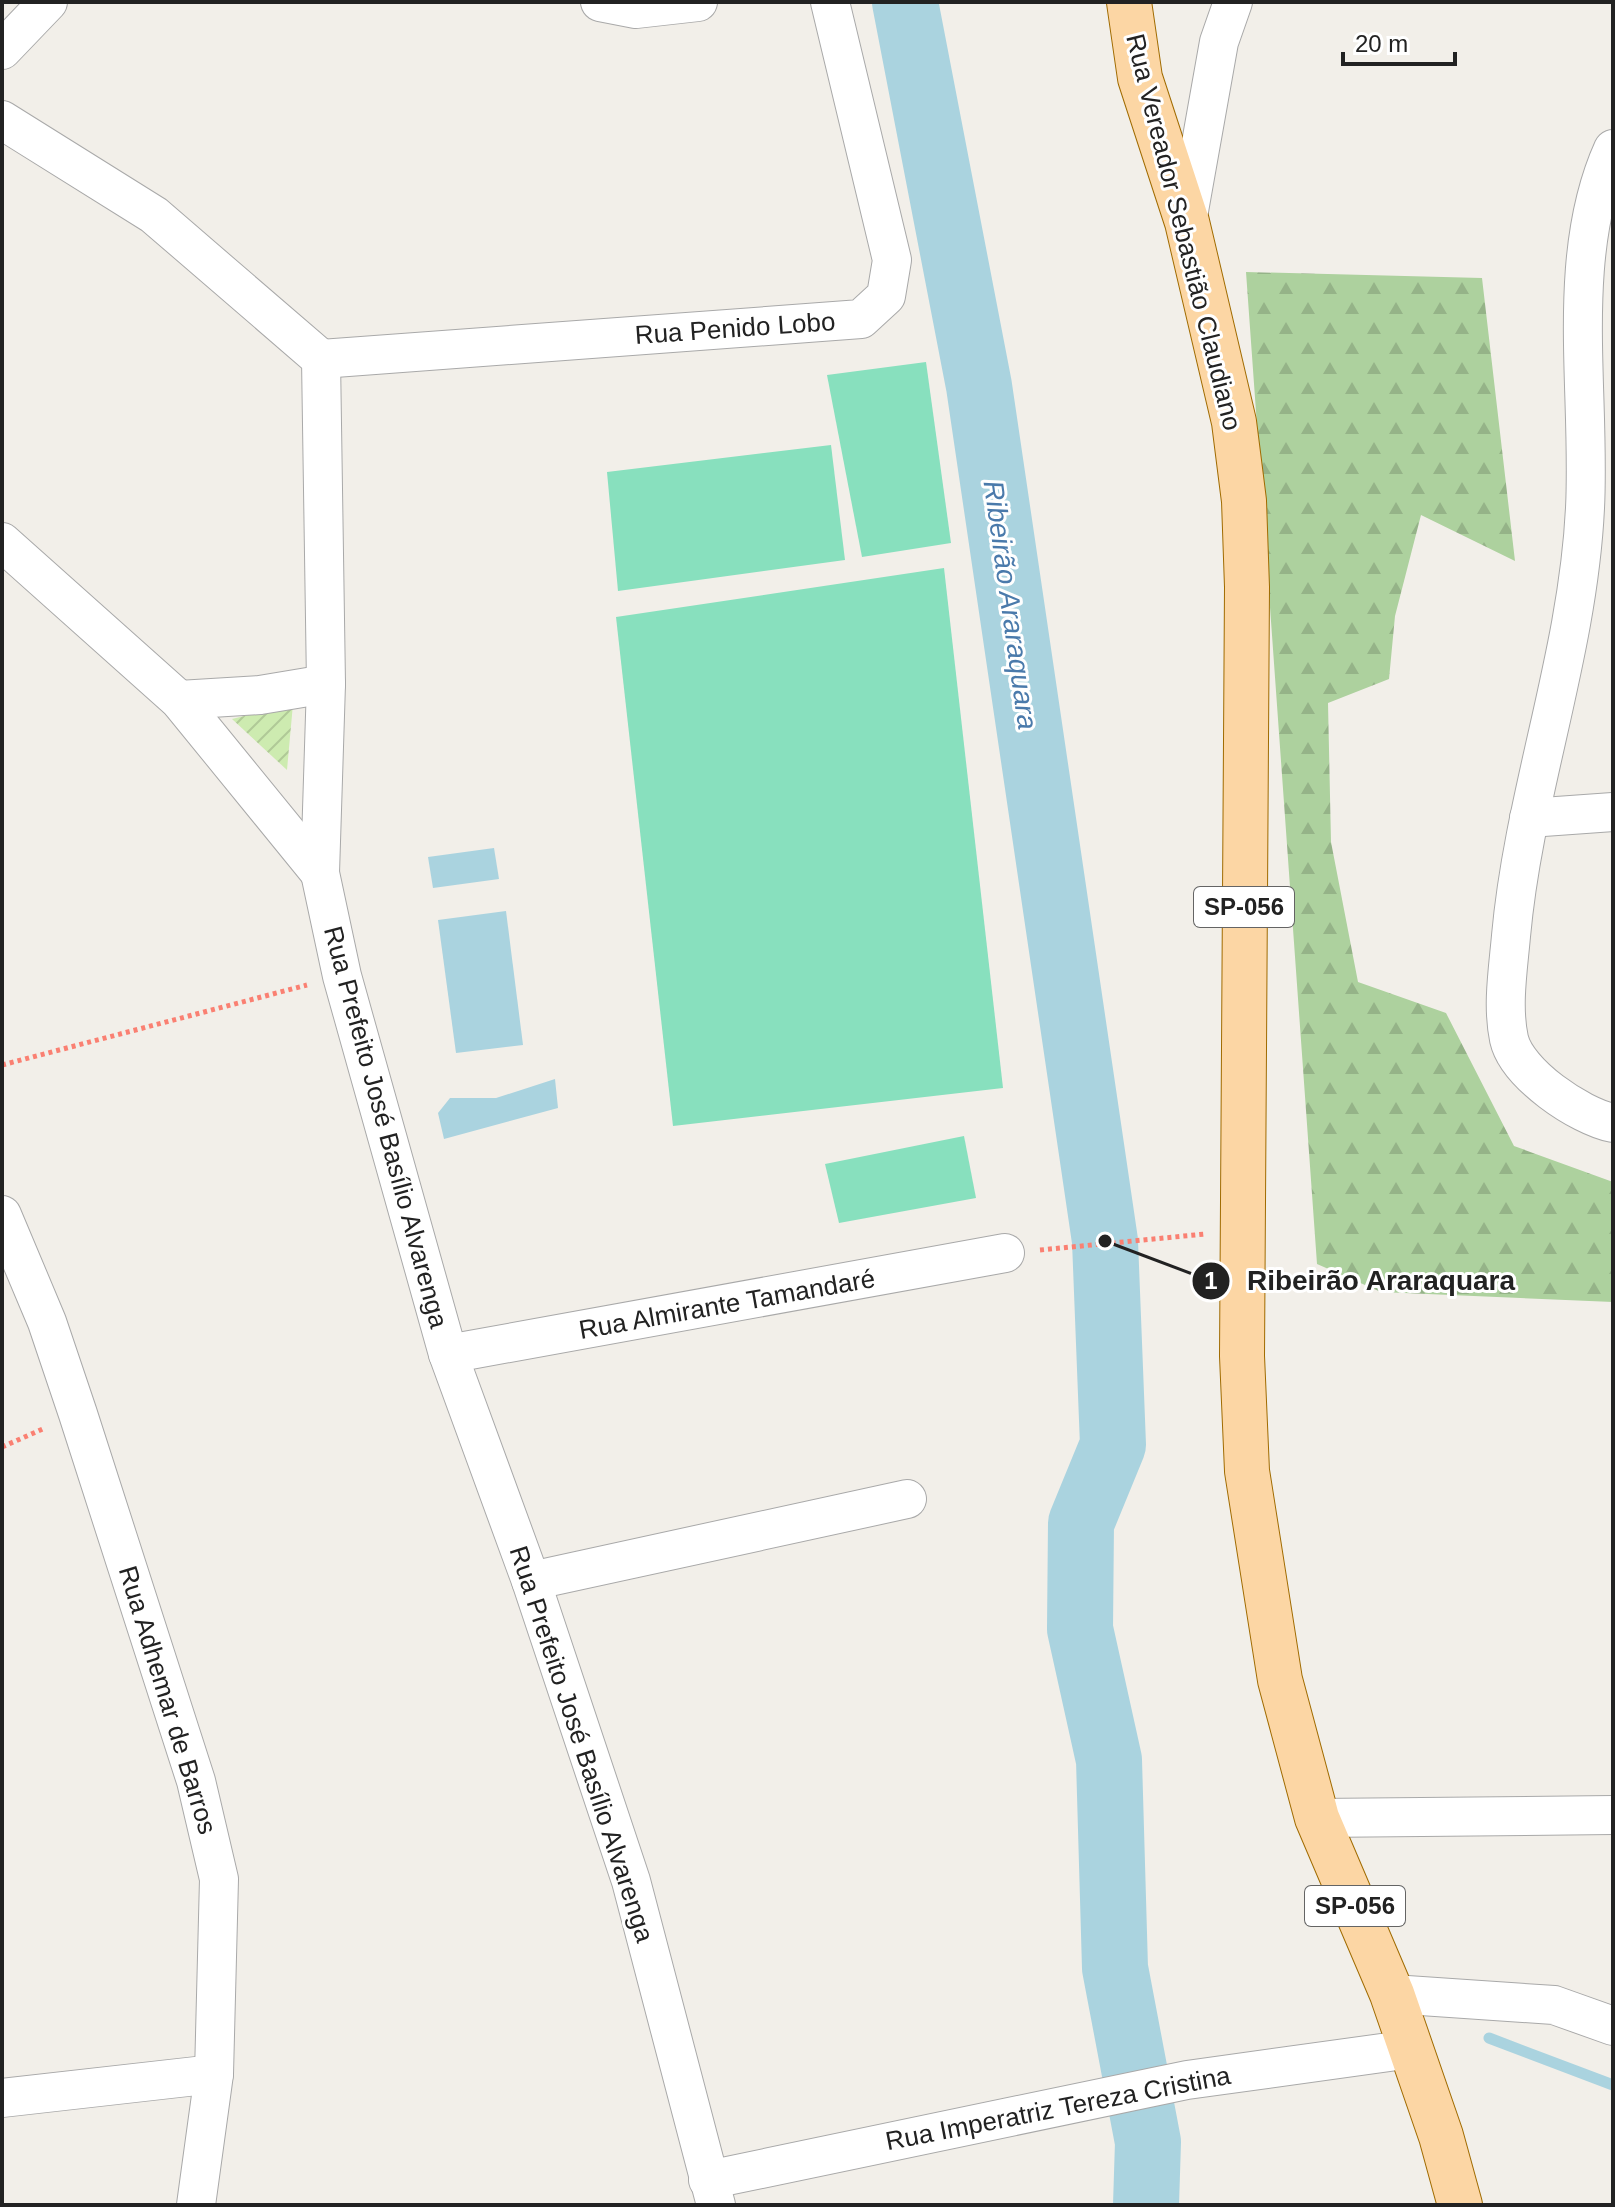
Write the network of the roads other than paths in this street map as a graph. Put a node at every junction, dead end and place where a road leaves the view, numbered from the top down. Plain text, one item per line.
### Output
1 (48, 2) edge
2 (600, 2) edge
3 (698, 2) edge
4 (830, 2) edge
5 (1129, 2) edge
6 (1233, 2) edge
7 (2, 50) edge
8 (2, 120) edge
9 (1613, 149) edge
10 (1187, 222) junction
11 (321, 359) junction
12 (2, 542) edge
13 (326, 684) junction
14 (179, 700) junction
15 (1613, 812) edge
16 (1529, 818) junction
17 (320, 873) junction
18 (1613, 1123) edge
19 (2, 1215) edge
20 (1005, 1253) road end
21 (448, 1354) junction
22 (907, 1499) dead end
23 (531, 1581) junction
24 (1613, 1815) edge
25 (1317, 1818) junction
26 (1392, 1994) junction
27 (1613, 2026) edge
28 (1411, 2049) junction
29 (214, 2074) junction
30 (2, 2098) edge
31 (712, 2193) edge
32 (196, 2205) edge
33 (1460, 2205) edge

1 - 7 street
2 - 3 street
4 - 11 street, Rua Penido Lobo
5 - 10 main road, Rua Vereador Sebastião Claudiano / SP-056
6 - 10 street
8 - 11 street
9 - 16 street
10 - 25 main road, Rua Vereador Sebastião Claudiano / SP-056
11 - 13 street, Rua Prefeito José Basílio Alvarenga
12 - 14 street
13 - 14 street
13 - 17 street, Rua Prefeito José Basílio Alvarenga
14 - 17 street
15 - 16 street
16 - 18 street
17 - 21 street, Rua Prefeito José Basílio Alvarenga
19 - 29 street, Rua Adhemar de Barros
20 - 21 street, Rua Almirante Tamandaré
21 - 23 street, Rua Prefeito José Basílio Alvarenga
22 - 23 street
23 - 31 street, Rua Prefeito José Basílio Alvarenga
24 - 25 street
25 - 26 main road, Rua Vereador Sebastião Claudiano / SP-056
26 - 27 street
26 - 28 main road, Rua Vereador Sebastião Claudiano / SP-056
28 - 31 street, Rua Imperatriz Tereza Cristina
28 - 33 main road, Rua Vereador Sebastião Claudiano / SP-056
29 - 30 street
29 - 32 street, Rua Adhemar de Barros

